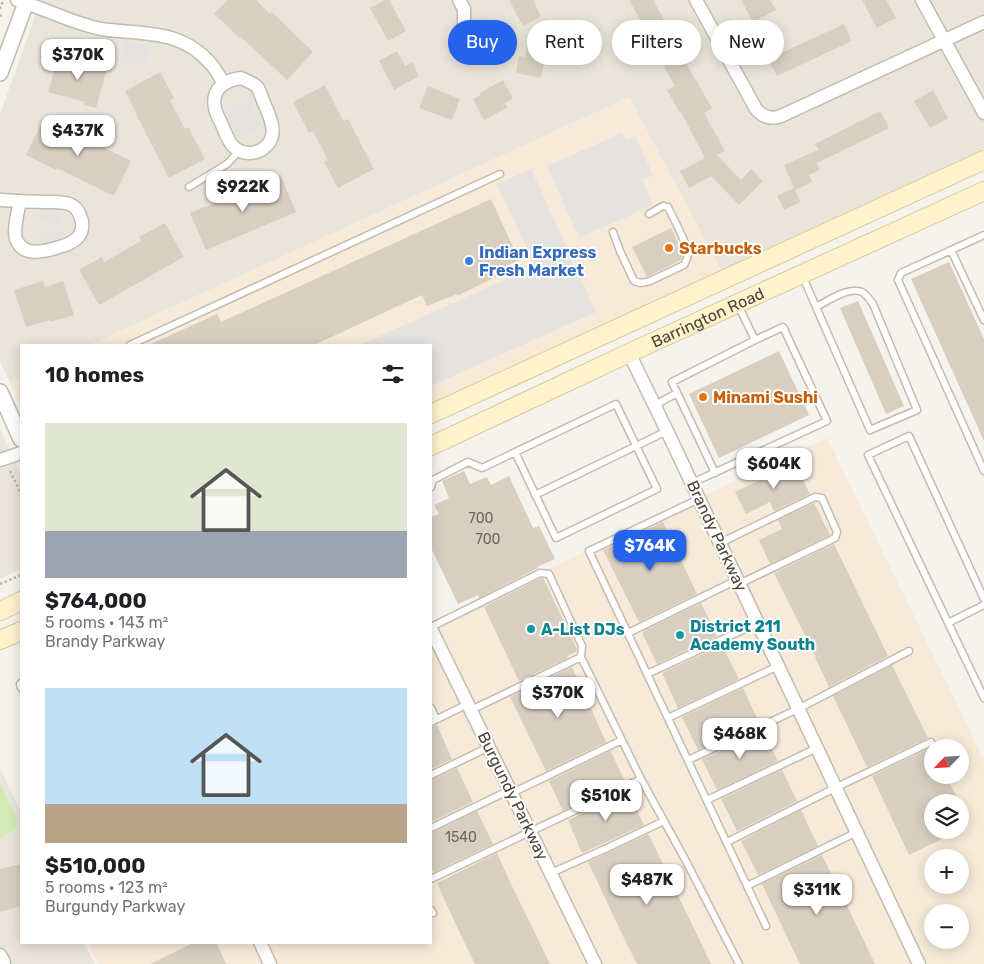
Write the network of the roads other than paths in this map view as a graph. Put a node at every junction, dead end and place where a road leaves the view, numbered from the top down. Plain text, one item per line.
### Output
1 (459, 0) edge
2 (696, 0) edge
3 (922, 0) edge
4 (23, 1) edge
5 (464, 20) edge
6 (984, 22) edge
7 (944, 41) junction
8 (0, 74) edge
9 (224, 83) junction
10 (984, 113) edge
11 (239, 151) junction
12 (984, 160) edge
13 (500, 174) dead end
14 (189, 187) dead end
15 (984, 191) edge
16 (0, 200) edge
17 (20, 201) junction
18 (649, 214) dead end
19 (613, 232) dead end
20 (984, 235) edge
21 (951, 250) junction
22 (802, 275) junction
23 (737, 304) junction
24 (816, 307) junction
25 (984, 320) edge
26 (755, 340) junction
27 (132, 344) edge
28 (629, 353) junction
29 (0, 392) edge
30 (678, 393) junction
31 (655, 405) junction
32 (432, 414) edge
33 (667, 431) junction
34 (20, 438) edge
35 (432, 446) edge
36 (636, 447) junction
37 (514, 452) junction
38 (20, 453) edge
39 (0, 460) edge
40 (984, 471) edge
41 (715, 473) junction
42 (432, 484) edge
43 (692, 484) junction
44 (535, 495) junction
45 (699, 499) junction
46 (720, 543) junction
47 (738, 582) junction
48 (984, 599) edge
49 (20, 601) edge
50 (984, 606) edge
51 (0, 611) edge
52 (758, 623) junction
53 (948, 623) junction
54 (432, 627) edge
55 (432, 630) edge
56 (20, 631) edge
57 (628, 633) junction
58 (0, 640) edge
59 (909, 650) dead end
60 (581, 657) junction
61 (778, 666) junction
62 (647, 674) junction
63 (984, 698) edge
64 (469, 707) junction
65 (798, 709) junction
66 (668, 718) junction
67 (434, 720) edge
68 (622, 740) junction
69 (924, 745) edge
70 (489, 747) junction
71 (816, 748) junction
72 (688, 760) junction
73 (432, 775) edge
74 (641, 779) junction
75 (835, 788) junction
76 (511, 791) junction
77 (706, 800) junction
78 (664, 820) junction
79 (432, 828) edge
80 (531, 832) junction
81 (857, 832) junction
82 (726, 842) junction
83 (551, 873) junction
84 (432, 879) edge
85 (747, 886) junction
86 (766, 926) dead end
87 (261, 944) edge
88 (0, 955) edge
89 (4, 964) edge
90 (270, 964) edge
91 (595, 964) edge
92 (739, 964) edge
93 (919, 964) edge

1 - 5 street
2 - 7 street
3 - 7 street
4 - 8 street
4 - 9 street
6 - 7 street
7 - 10 street
9 - 11 street
9 - 11 street
11 - 14 lane
12 - 32 main road, Barrington Road
13 - 27 lane
15 - 22 main road, Barrington Road
16 - 17 street
17 - 17 street
18 - 19 lane
20 - 21 lane
21 - 25 lane
21 - 40 lane
22 - 23 main road, Barrington Road
22 - 24 lane
23 - 26 lane
23 - 28 main road, Barrington Road
24 - 24 lane
26 - 30 lane
26 - 41 lane
28 - 31 street, Brandy Parkway
28 - 35 main road, Barrington Road
29 - 34 street
30 - 31 lane
30 - 41 lane
31 - 33 street, Brandy Parkway
33 - 36 lane
33 - 43 street, Brandy Parkway
36 - 37 lane
36 - 44 lane
36 - 44 lane
37 - 42 lane
37 - 44 lane
38 - 39 street
41 - 43 lane
43 - 45 street, Brandy Parkway
45 - 46 street, Brandy Parkway
45 - 57 lane
46 - 47 street, Brandy Parkway
46 - 47 lane
47 - 52 street, Brandy Parkway
47 - 57 lane
48 - 53 lane
49 - 51 main road
50 - 53 lane
52 - 61 street, Brandy Parkway
52 - 62 lane
53 - 63 lane
54 - 60 lane
55 - 64 street, Burgundy Parkway
56 - 58 main road
57 - 62 lane
59 - 65 lane
60 - 64 lane
60 - 68 lane
61 - 65 street, Brandy Parkway
61 - 66 lane
62 - 66 lane
64 - 67 lane
64 - 70 street, Burgundy Parkway
65 - 71 street, Brandy Parkway
65 - 72 lane
66 - 72 lane
68 - 74 lane
68 - 76 lane
69 - 75 lane
70 - 73 lane
70 - 76 street, Burgundy Parkway
71 - 75 street, Brandy Parkway
71 - 77 lane
72 - 77 lane
74 - 78 lane
74 - 80 lane
75 - 81 street, Brandy Parkway
75 - 82 lane
76 - 79 lane
76 - 80 street, Burgundy Parkway
77 - 82 lane
78 - 83 lane
78 - 92 lane
80 - 83 street, Burgundy Parkway
80 - 84 lane
81 - 85 lane
81 - 93 street, Brandy Parkway
82 - 85 lane
83 - 91 street, Burgundy Parkway
85 - 86 lane
87 - 90 street
88 - 89 street

